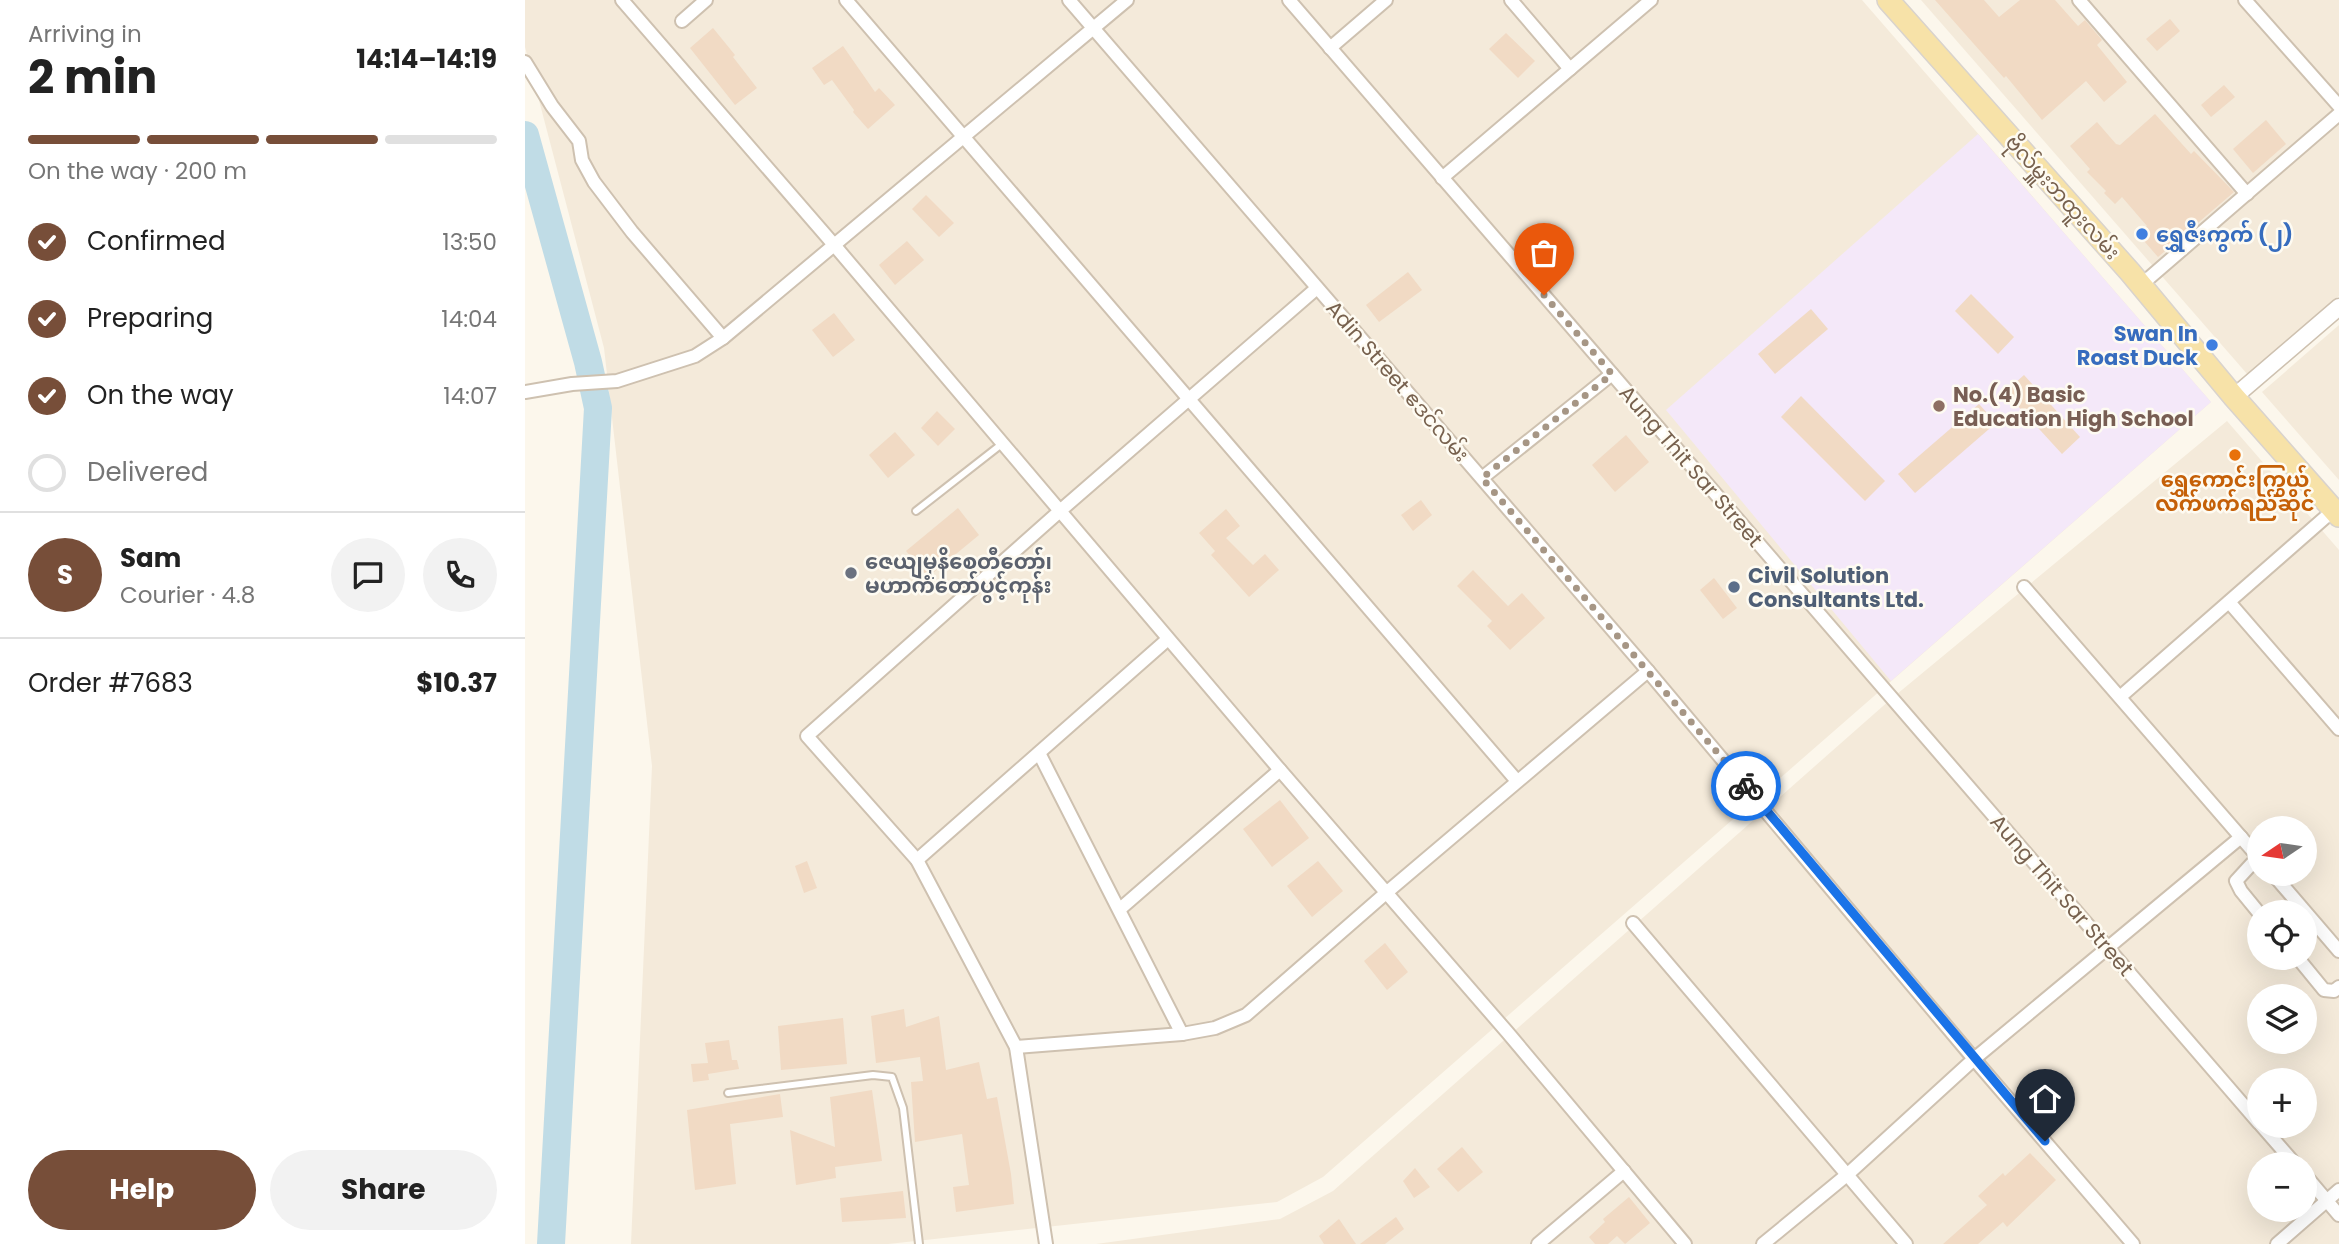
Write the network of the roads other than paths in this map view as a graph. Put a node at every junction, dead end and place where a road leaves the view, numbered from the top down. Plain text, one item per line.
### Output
1 (622, 0) edge
2 (706, 0) edge
3 (846, 0) edge
4 (1069, 0) edge
5 (1127, 0) edge
6 (1289, 0) edge
7 (1386, 0) edge
8 (1511, 0) edge
9 (1651, 0) edge
10 (1888, 0) edge
11 (2079, 0) edge
12 (2245, 0) edge
13 (1635, 5) edge
14 (682, 21) dead end
15 (1094, 29) junction
16 (1331, 48) junction
17 (525, 62) edge
18 (1570, 69) junction
19 (2339, 106) edge
20 (2339, 114) edge
21 (963, 136) junction
22 (1442, 178) junction
23 (2247, 194) junction
24 (835, 246) junction
25 (2141, 285) junction
26 (1317, 288) junction
27 (2339, 307) edge
28 (723, 338) junction
29 (1612, 374) junction
30 (525, 392) edge
31 (2234, 397) junction
32 (1190, 400) junction
33 (1003, 443) junction
34 (1482, 478) junction
35 (1061, 510) junction
36 (2337, 510) edge
37 (916, 511) dead end
38 (2024, 587) dead end
39 (2229, 602) junction
40 (1168, 639) junction
41 (1648, 671) junction
42 (2120, 697) junction
43 (2339, 729) edge
44 (1039, 753) junction
45 (1280, 770) junction
46 (1517, 782) junction
47 (2241, 837) junction
48 (2247, 844) edge
49 (917, 860) junction
50 (2247, 870) edge
51 (2283, 886) edge
52 (1386, 892) junction
53 (2249, 900) edge
54 (1119, 909) junction
55 (1633, 923) dead end
56 (2108, 948) junction
57 (2339, 951) edge
58 (2308, 970) edge
59 (2339, 987) edge
60 (1182, 1034) junction
61 (1016, 1047) junction
62 (1974, 1059) junction
63 (728, 1093) dead end
64 (2247, 1109) edge
65 (2272, 1138) edge
66 (2284, 1152) edge
67 (1623, 1171) junction
68 (1848, 1174) junction
69 (2317, 1189) edge
70 (2339, 1190) edge
71 (2326, 1200) junction
72 (2339, 1215) edge
73 (919, 1244) edge
74 (1046, 1244) edge
75 (1538, 1244) edge
76 (1685, 1244) edge
77 (1763, 1244) edge
78 (1906, 1244) edge
79 (2133, 1244) edge
80 (2277, 1244) edge

1 - 24 street
2 - 14 street
3 - 21 street
4 - 15 street, Adin Street ဧဒင်လမ်း
5 - 15 street
6 - 16 street, Aung Thit Sar Street
7 - 16 street
8 - 18 street
9 - 13 street
10 - 25 main road, ဗိုလ်မှူးဘထူးလမ်း
11 - 23 street
12 - 19 street
13 - 18 street
15 - 21 street
15 - 26 street, Adin Street ဧဒင်လမ်း
16 - 22 street, Aung Thit Sar Street
17 - 28 street
18 - 22 street
20 - 23 street
21 - 24 street
21 - 32 street
22 - 29 street, Aung Thit Sar Street
23 - 25 street
24 - 28 street
24 - 33 street
25 - 31 main road, ဗိုလ်မှူးဘထူးလမ်း
26 - 32 street
26 - 34 street, Adin Street ဧဒင်လမ်း
27 - 31 street
28 - 30 street
29 - 34 street
29 - 56 street, Aung Thit Sar Street
31 - 36 main road, ဗိုလ်မှူးဘထူးလမ်း
32 - 35 street
32 - 46 street
33 - 35 street
33 - 37 lane
34 - 41 street, Adin Street ဧဒင်လမ်း
35 - 40 street
35 - 49 street
36 - 39 street
38 - 42 street
39 - 42 street
39 - 43 street
40 - 44 street
40 - 45 street
41 - 46 street
41 - 62 street, Adin Street ဧဒင်လမ်း
42 - 47 street
44 - 49 street
44 - 54 street
45 - 52 street
45 - 54 street
46 - 52 street
47 - 48 street
47 - 56 street
49 - 61 street
50 - 53 street
51 - 57 street
52 - 60 street
52 - 67 street
54 - 60 street
55 - 68 street
56 - 62 street
56 - 64 street, Aung Thit Sar Street
58 - 59 street
60 - 61 street
61 - 74 street
62 - 68 street
62 - 79 street, Adin Street ဧဒင်လမ်း
63 - 73 lane
65 - 66 street, Aung Thit Sar Street
67 - 75 street
67 - 76 street
68 - 77 street
68 - 78 street
69 - 71 street
70 - 71 street
71 - 72 street
71 - 80 street

